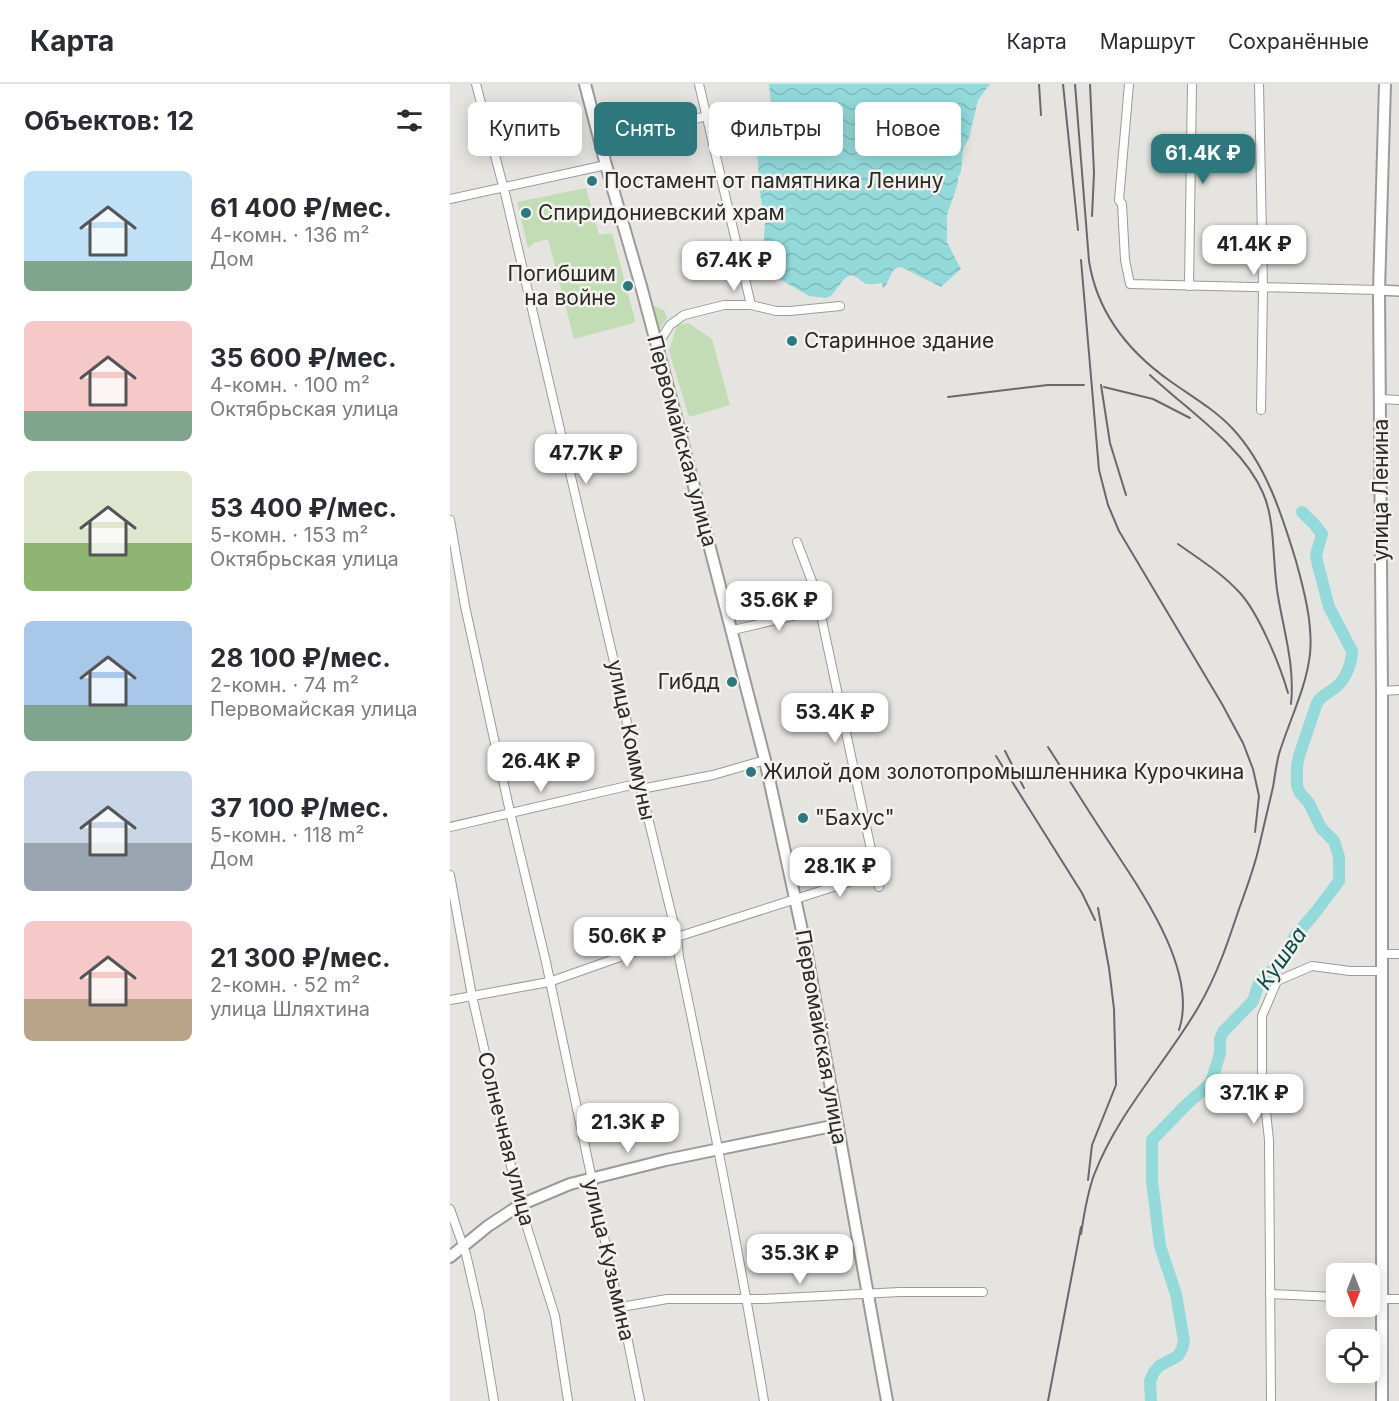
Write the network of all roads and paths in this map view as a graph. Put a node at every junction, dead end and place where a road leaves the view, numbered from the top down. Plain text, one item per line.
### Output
1 (476, 84) edge
2 (585, 84) edge
3 (699, 84) edge
4 (1130, 84) edge
5 (1192, 84) edge
6 (1259, 84) edge
7 (1384, 84) edge
8 (707, 116) junction
9 (594, 119) edge
10 (697, 119) edge
11 (604, 156) edge
12 (606, 165) junction
13 (504, 188) junction
14 (450, 199) edge
15 (1189, 286) junction
16 (1263, 289) junction
17 (1379, 290) junction
18 (1399, 291) edge
19 (752, 305) junction
20 (840, 306) dead end
21 (657, 345) junction
22 (1380, 399) junction
23 (1399, 400) edge
24 (1261, 410) dead end
25 (450, 520) edge
26 (797, 542) dead end
27 (819, 610) junction
28 (733, 630) junction
29 (1399, 690) edge
30 (1382, 691) junction
31 (765, 760) junction
32 (640, 786) junction
33 (510, 812) junction
34 (450, 827) edge
35 (877, 873) junction
36 (450, 875) edge
37 (879, 887) dead end
38 (795, 899) junction
39 (677, 937) junction
40 (1381, 954) junction
41 (1399, 954) edge
42 (1381, 971) junction
43 (549, 982) junction
44 (472, 996) junction
45 (450, 1000) edge
46 (837, 1125) junction
47 (718, 1150) junction
48 (591, 1178) junction
49 (520, 1206) junction
50 (450, 1209) edge
51 (463, 1246) junction
52 (450, 1257) edge
53 (983, 1292) dead end
54 (1270, 1294) junction
55 (869, 1295) junction
56 (1326, 1297) edge
57 (747, 1299) junction
58 (1382, 1299) junction
59 (1399, 1299) edge
60 (621, 1307) junction
61 (494, 1401) edge
62 (568, 1401) edge
63 (639, 1401) edge
64 (765, 1401) edge
65 (887, 1401) edge
66 (1271, 1401) edge
67 (1382, 1401) edge

1 - 13 street, улица Коммуны
2 - 9 main road, Первомайская улица
3 - 8 street
4 - 15 street
5 - 15 street
6 - 16 street
7 - 17 main road, улица Ленина
8 - 10 street
8 - 19 street
11 - 12 main road, Первомайская улица
12 - 13 street
12 - 21 main road, Первомайская улица
13 - 14 street
13 - 32 street, улица Коммуны
15 - 16 street
16 - 17 street
16 - 24 street
17 - 18 street
17 - 22 main road, улица Ленина
19 - 20 street
19 - 21 street
21 - 28 main road, Первомайская улица
22 - 23 street
22 - 30 main road, улица Ленина
25 - 33 street, улица Кузьмина
26 - 27 street
27 - 28 street
27 - 35 street
28 - 31 main road, Первомайская улица
29 - 30 street
30 - 40 main road, улица Ленина
31 - 32 street
31 - 38 main road, Первомайская улица
32 - 33 street
32 - 39 street, улица Коммуны
33 - 34 street
33 - 43 street, улица Кузьмина
35 - 37 street
35 - 38 street
36 - 44 street, Солнечная улица
38 - 39 street
38 - 46 main road, Первомайская улица
39 - 43 street
39 - 47 street, улица Коммуны
40 - 41 street
40 - 42 main road, улица Ленина
42 - 54 street
42 - 58 main road, улица Ленина
43 - 44 street
43 - 48 street, улица Кузьмина
44 - 45 street
44 - 49 street, Солнечная улица
46 - 47 main road
46 - 55 main road, Первомайская улица
47 - 48 main road
47 - 57 street, улица Коммуны
48 - 49 main road
48 - 60 street, улица Кузьмина
49 - 51 main road
49 - 62 street, Солнечная улица
50 - 51 street
51 - 52 main road
51 - 61 street
53 - 55 street
54 - 56 street
54 - 66 street
55 - 57 street
55 - 65 main road, Первомайская улица
57 - 60 street
57 - 64 street, улица Коммуны
58 - 59 street
58 - 67 main road, улица Ленина
60 - 63 street, улица Кузьмина

